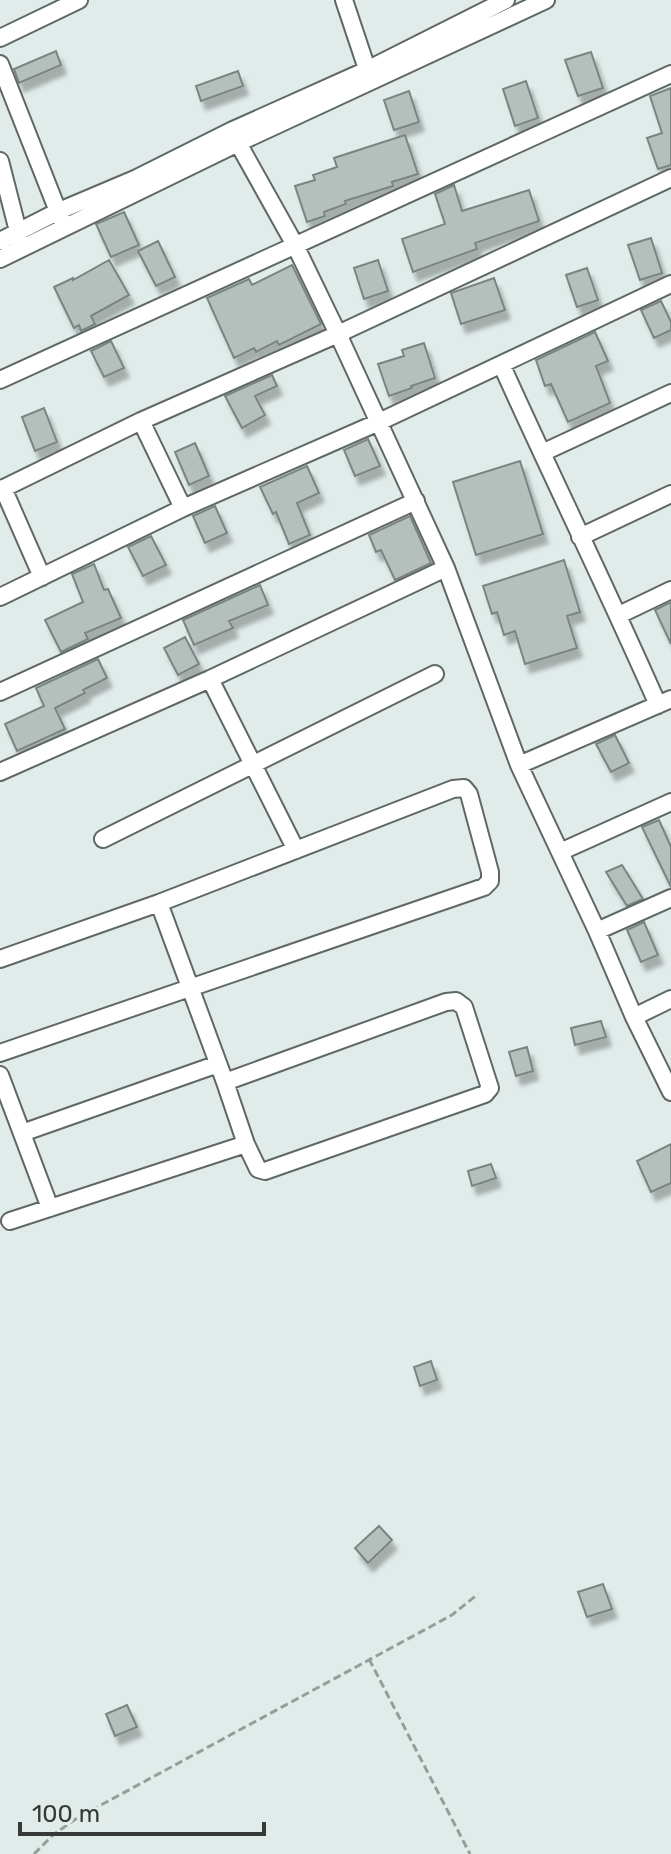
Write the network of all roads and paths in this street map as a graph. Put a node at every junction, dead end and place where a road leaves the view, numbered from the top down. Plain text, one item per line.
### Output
1 (79, 0) edge
2 (344, 0) edge
3 (506, 0) edge
4 (546, 0) edge
5 (0, 38) edge
6 (0, 64) edge
7 (671, 74) edge
8 (369, 75) junction
9 (235, 137) junction
10 (0, 161) edge
11 (671, 178) edge
12 (59, 211) junction
13 (64, 228) junction
14 (21, 240) junction
15 (0, 241) edge
16 (295, 245) junction
17 (0, 259) edge
18 (671, 284) edge
19 (338, 334) junction
20 (502, 366) junction
21 (0, 380) edge
22 (671, 393) edge
23 (141, 421) junction
24 (379, 422) junction
25 (542, 453) junction
26 (2, 489) edge
27 (671, 494) edge
28 (416, 501) junction
29 (183, 508) junction
30 (580, 537) junction
31 (446, 568) junction
32 (42, 577) junction
33 (671, 590) edge
34 (0, 597) edge
35 (619, 615) junction
36 (435, 674) dead end
37 (210, 679) junction
38 (0, 692) edge
39 (664, 702) edge
40 (253, 764) junction
41 (519, 765) junction
42 (0, 772) edge
43 (671, 802) edge
44 (103, 839) dead end
45 (296, 850) junction
46 (560, 852) junction
47 (671, 898) edge
48 (159, 903) junction
49 (597, 931) junction
50 (0, 959) edge
51 (190, 988) junction
52 (671, 999) edge
53 (634, 1017) junction
54 (0, 1053) edge
55 (218, 1064) junction
56 (0, 1075) edge
57 (225, 1082) junction
58 (671, 1092) edge
59 (22, 1133) junction
60 (246, 1144) junction
61 (50, 1208) junction
62 (10, 1221) dead end
63 (478, 1594) dead end
64 (369, 1659) junction
65 (34, 1854) edge
66 (470, 1854) edge

1 - 5 street
2 - 8 street
3 - 8 street
4 - 8 street
6 - 12 street
7 - 16 street
8 - 9 street
9 - 12 street
9 - 13 street
9 - 16 street
10 - 14 street
11 - 19 street
12 - 13 street
12 - 14 street
13 - 14 street
14 - 15 street
14 - 17 street
16 - 19 street
16 - 21 street
18 - 20 street
19 - 23 street
19 - 24 street
20 - 24 street
20 - 25 street
22 - 25 street
23 - 26 street
23 - 29 street
24 - 28 street
24 - 29 street
25 - 30 street
26 - 32 street
27 - 30 street
28 - 31 street
28 - 38 street
29 - 32 street
30 - 35 street
31 - 37 street
31 - 41 street
32 - 34 street
33 - 35 street
35 - 39 street
36 - 40 street
37 - 40 street
37 - 42 street
39 - 41 street
40 - 44 street
40 - 45 street
41 - 46 street
43 - 46 street
45 - 48 street
45 - 51 street
46 - 49 street
47 - 49 street
48 - 50 street
48 - 51 street
49 - 53 street
51 - 54 street
51 - 55 street
52 - 53 street
53 - 58 street
55 - 57 street
55 - 59 street
56 - 59 street
57 - 60 street
57 - 60 street
59 - 61 street
60 - 61 street
61 - 62 street
63 - 64 path
64 - 65 path
64 - 66 path

